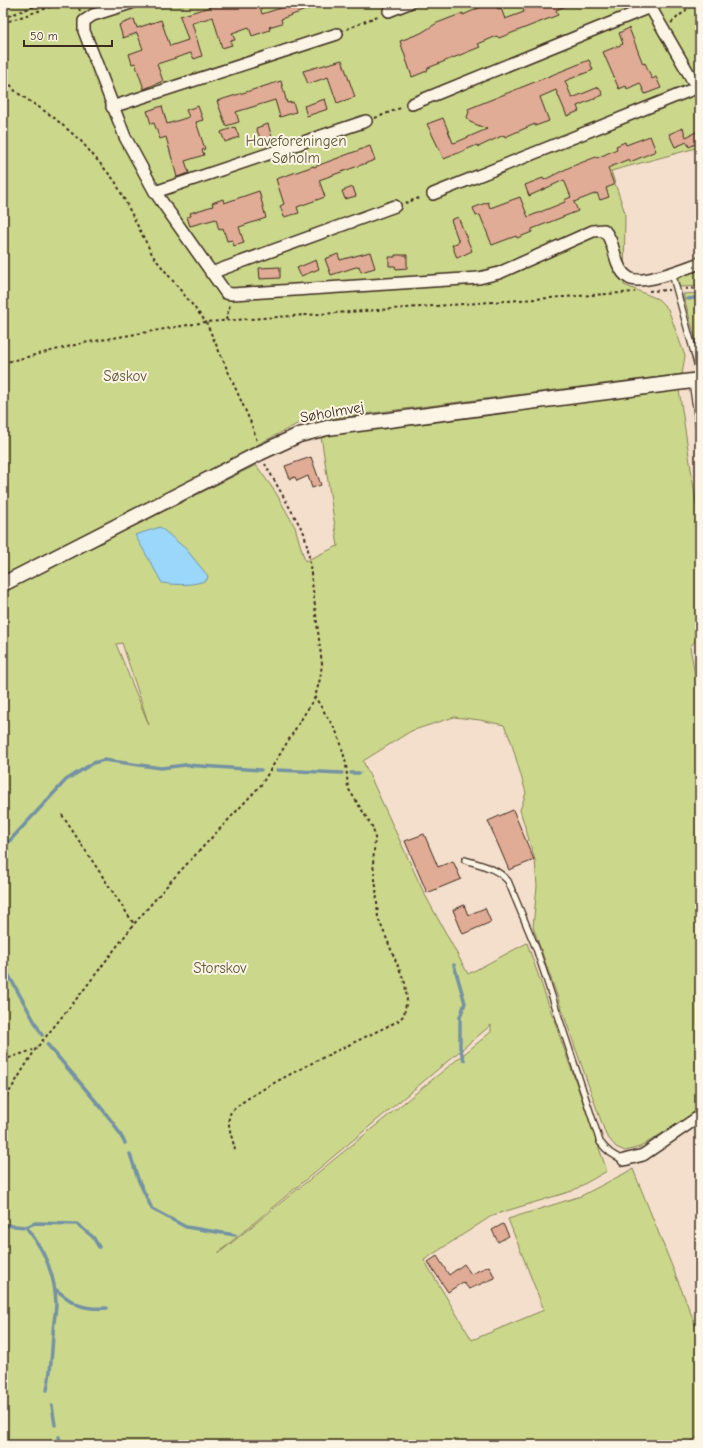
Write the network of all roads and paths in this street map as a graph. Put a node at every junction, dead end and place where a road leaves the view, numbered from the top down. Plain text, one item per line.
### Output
1 (43, 3) edge
2 (62, 3) edge
3 (131, 3) edge
4 (409, 3) edge
5 (694, 3) edge
6 (649, 5) edge
7 (389, 11) joint
8 (3, 18) edge
9 (3, 23) edge
10 (662, 28) junction
11 (337, 34) joint
12 (3, 75) edge
13 (698, 91) edge
14 (412, 104) joint
15 (112, 107) junction
16 (366, 121) joint
17 (155, 192) junction
18 (433, 194) joint
19 (395, 206) joint
20 (700, 263) edge
21 (211, 273) junction
22 (672, 273) junction
23 (700, 288) edge
24 (676, 289) junction
25 (636, 292) dead end
26 (644, 292) dead end
27 (232, 294) junction
28 (226, 320) junction
29 (206, 322) junction
30 (3, 363) edge
31 (697, 378) edge
32 (700, 434) edge
33 (260, 452) junction
34 (3, 584) edge
35 (315, 697) junction
36 (62, 815) dead end
37 (465, 860) dead end
38 (134, 924) junction
39 (35, 1050) junction
40 (3, 1060) edge
41 (3, 1102) edge
42 (700, 1116) edge
43 (235, 1150) dead end
44 (624, 1160) joint

1 - 8 path
2 - 9 path
3 - 15 street
4 - 7 street
5 - 10 path
6 - 10 street
6 - 14 street
7 - 11 path
10 - 13 street
11 - 15 street
12 - 29 path
13 - 18 street
14 - 16 path
15 - 17 street
16 - 17 street
17 - 21 street
18 - 19 path
19 - 21 street
20 - 22 street
21 - 27 street
22 - 24 lane
22 - 27 street
23 - 24 path
24 - 26 path
24 - 31 lane
25 - 28 path
27 - 28 path
28 - 29 path
29 - 30 path
29 - 33 path
31 - 32 lane
31 - 33 street, Søholmvej
33 - 34 street, Søholmvej
33 - 35 path
35 - 38 path
35 - 43 path
36 - 38 path
37 - 44 lane
38 - 39 path
39 - 40 path
39 - 41 path
42 - 44 street

